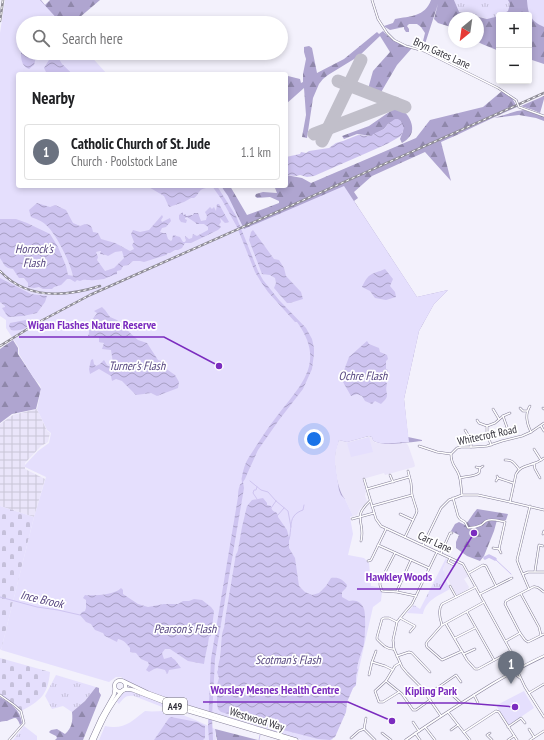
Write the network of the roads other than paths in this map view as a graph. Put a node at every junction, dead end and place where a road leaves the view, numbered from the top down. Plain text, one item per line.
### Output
1 (372, 0) edge
2 (544, 116) edge
3 (530, 406) dead end
4 (520, 408) dead end
5 (493, 409) dead end
6 (506, 411) dead end
7 (527, 412) junction
8 (510, 413) dead end
9 (507, 414) junction
10 (503, 416) junction
11 (499, 419) junction
12 (477, 420) dead end
13 (544, 423) edge
14 (487, 426) junction
15 (541, 426) junction
16 (544, 431) edge
17 (467, 432) dead end
18 (531, 432) junction
19 (509, 434) dead end
20 (488, 436) junction
21 (479, 437) dead end
22 (490, 445) junction
23 (419, 446) dead end
24 (471, 447) junction
25 (534, 449) dead end
26 (451, 454) junction
27 (544, 458) edge
28 (505, 460) dead end
29 (541, 460) junction
30 (534, 464) junction
31 (483, 466) dead end
32 (476, 467) dead end
33 (480, 468) junction
34 (519, 469) junction
35 (408, 471) dead end
36 (390, 475) dead end
37 (409, 477) junction
38 (460, 478) junction
39 (540, 478) dead end
40 (364, 479) dead end
41 (496, 481) dead end
42 (393, 482) junction
43 (513, 483) junction
44 (367, 489) junction
45 (462, 495) junction
46 (412, 496) junction
47 (453, 498) junction
48 (370, 501) junction
49 (510, 502) junction
50 (372, 506) junction
51 (530, 506) junction
52 (544, 510) edge
53 (374, 513) junction
54 (400, 515) dead end
55 (360, 517) junction
56 (352, 519) dead end
57 (413, 520) junction
58 (386, 528) junction
59 (544, 530) edge
60 (452, 533) dead end
61 (543, 534) dead end
62 (405, 537) junction
63 (361, 541) dead end
64 (540, 542) dead end
65 (423, 544) junction
66 (378, 545) junction
67 (539, 545) junction
68 (543, 546) dead end
69 (493, 548) dead end
70 (499, 549) junction
71 (437, 552) junction
72 (395, 553) junction
73 (441, 553) junction
74 (501, 553) dead end
75 (450, 558) junction
76 (412, 560) junction
77 (368, 561) dead end
78 (454, 565) dead end
79 (430, 568) junction
80 (534, 571) junction
81 (544, 572) edge
82 (468, 574) junction
83 (523, 574) junction
84 (512, 578) dead end
85 (450, 586) dead end
86 (496, 586) junction
87 (476, 588) junction
88 (530, 589) junction
89 (397, 592) junction
90 (544, 592) edge
91 (480, 594) junction
92 (521, 594) junction
93 (416, 596) junction
94 (456, 597) junction
95 (484, 602) junction
96 (467, 612) junction
97 (400, 618) junction
98 (398, 622) junction
99 (446, 623) junction
100 (442, 625) junction
101 (475, 628) junction
102 (410, 632) dead end
103 (520, 633) junction
104 (543, 634) edge
105 (456, 638) junction
106 (506, 641) junction
107 (474, 648) dead end
108 (394, 649) junction
109 (462, 650) junction
110 (376, 651) dead end
111 (511, 651) junction
112 (464, 654) junction
113 (397, 656) junction
114 (544, 656) edge
115 (494, 660) junction
116 (372, 662) junction
117 (400, 663) junction
118 (520, 668) junction
119 (393, 670) junction
120 (517, 670) junction
121 (430, 672) dead end
122 (511, 674) junction
123 (369, 676) dead end
124 (521, 680) junction
125 (123, 681) junction
126 (386, 682) junction
127 (461, 683) dead end
128 (544, 684) edge
129 (115, 689) junction
130 (123, 691) junction
131 (399, 692) junction
132 (529, 693) junction
133 (451, 694) dead end
134 (0, 695) edge
135 (427, 695) junction
136 (474, 695) junction
137 (430, 700) junction
138 (461, 703) junction
139 (478, 703) dead end
140 (448, 712) junction
141 (204, 714) junction
142 (441, 716) junction
143 (216, 717) junction
144 (544, 717) edge
145 (366, 718) dead end
146 (413, 722) dead end
147 (525, 723) dead end
148 (458, 725) junction
149 (508, 726) junction
150 (424, 727) junction
151 (364, 729) junction
152 (529, 729) dead end
153 (419, 730) junction
154 (451, 730) dead end
155 (544, 731) edge
156 (464, 732) junction
157 (382, 733) dead end
158 (415, 733) junction
159 (490, 733) dead end
160 (352, 736) dead end
161 (514, 736) junction
162 (534, 737) junction
163 (9, 740) edge
164 (91, 740) edge
165 (94, 740) edge
166 (287, 740) edge
167 (296, 740) edge
168 (374, 740) edge
169 (391, 740) edge
170 (406, 740) edge
171 (420, 740) edge
172 (434, 740) edge
173 (470, 740) edge
174 (492, 740) edge
175 (508, 740) edge
176 (517, 740) edge
177 (530, 740) edge

1 - 2 street, Bryn Gates Lane, bridge
3 - 7 street
4 - 7 street
5 - 11 street
6 - 9 street
7 - 18 street
8 - 9 street
9 - 10 street
10 - 11 street
10 - 19 street
11 - 14 street
12 - 14 street
13 - 15 street, Whitecroft Road
14 - 20 street
15 - 16 street
15 - 18 street, Whitecroft Road
17 - 24 street
18 - 22 street, Whitecroft Road
20 - 21 street
20 - 22 street
22 - 24 street, Whitecroft Road
23 - 26 street
24 - 26 street, Whitecroft Road
25 - 29 street
26 - 38 street, Whitecroft Road
27 - 29 street
28 - 34 street
29 - 30 street
30 - 34 street
30 - 39 street
31 - 33 street
32 - 33 street
33 - 38 street
34 - 43 street
35 - 37 street
36 - 42 street
37 - 42 street
37 - 46 street
38 - 45 street, Whitecroft Road
40 - 44 street, Carr Lane
41 - 43 street
42 - 44 street
43 - 49 street
44 - 48 street, Carr Lane
45 - 47 street
45 - 49 street
46 - 50 street
46 - 57 street
47 - 65 street
47 - 70 street
48 - 50 street, Carr Lane
48 - 55 street
49 - 51 street
50 - 53 street, Carr Lane
51 - 52 street
51 - 83 street
53 - 55 street
53 - 58 street, Carr Lane
54 - 57 street
55 - 56 street
55 - 63 street
57 - 62 street
58 - 62 street, Carr Lane
58 - 66 street
59 - 61 street
60 - 73 street
62 - 65 street, Carr Lane
64 - 67 street
65 - 71 street, Carr Lane
66 - 72 street
66 - 77 street
67 - 68 street
67 - 80 street
69 - 70 street
70 - 74 street
71 - 73 street, Carr Lane
71 - 79 street
72 - 76 street
72 - 89 street
73 - 75 street, Carr Lane
75 - 78 street
75 - 82 street, Carr Lane
76 - 79 street
76 - 89 street
79 - 93 street
80 - 81 street
80 - 83 street
82 - 86 street
82 - 87 street, Carr Lane
83 - 88 street
84 - 86 street
85 - 94 street
86 - 91 street
87 - 91 street, Carr Lane
87 - 94 street
88 - 90 street
88 - 92 street
89 - 93 street
91 - 95 street, Carr Lane
92 - 103 street
92 - 104 street
93 - 97 street
94 - 100 street
95 - 96 street
95 - 106 street, Carr Lane
96 - 99 street
96 - 101 street
97 - 98 street
97 - 102 street
98 - 108 street
98 - 108 street
99 - 100 street
99 - 105 street
100 - 109 street
101 - 105 street
101 - 115 street
103 - 104 street
103 - 106 street
105 - 109 street
106 - 111 street, Carr Lane
107 - 112 street
108 - 113 street
109 - 112 street
110 - 116 street
111 - 115 street
111 - 118 street, Carr Lane
112 - 115 street
113 - 117 street
113 - 121 street
114 - 118 main road
116 - 119 street
116 - 123 street
117 - 119 street
117 - 135 street
118 - 120 main road
119 - 126 street
120 - 122 main road
120 - 124 street
122 - 124 street
122 - 136 main road
124 - 132 street
125 - 129 highway
125 - 130 highway
125 - 141 highway, Westwood Way / A49
126 - 131 street
126 - 131 street
127 - 135 street
128 - 132 street
129 - 130 highway, A49
129 - 164 highway
130 - 141 highway, Westwood Way / A49
130 - 165 highway
131 - 137 street
132 - 144 street
133 - 138 street
134 - 163 street
135 - 137 street
136 - 138 main road
136 - 139 street
137 - 142 street
138 - 140 main road
140 - 142 main road
140 - 148 street
141 - 143 highway, Westwood Way / A49
142 - 150 main road
143 - 166 highway, Westwood Way / A49
143 - 167 highway, Westwood Way / A49
145 - 151 street
146 - 153 street
147 - 149 street
148 - 154 street
148 - 156 street
149 - 156 street
149 - 161 street
150 - 153 main road
150 - 172 street
151 - 160 street
151 - 168 street
152 - 162 street
153 - 158 main road
155 - 162 street
156 - 173 street
157 - 169 street
158 - 170 main road
158 - 171 street
159 - 174 street
161 - 175 street
161 - 176 street
162 - 177 street

